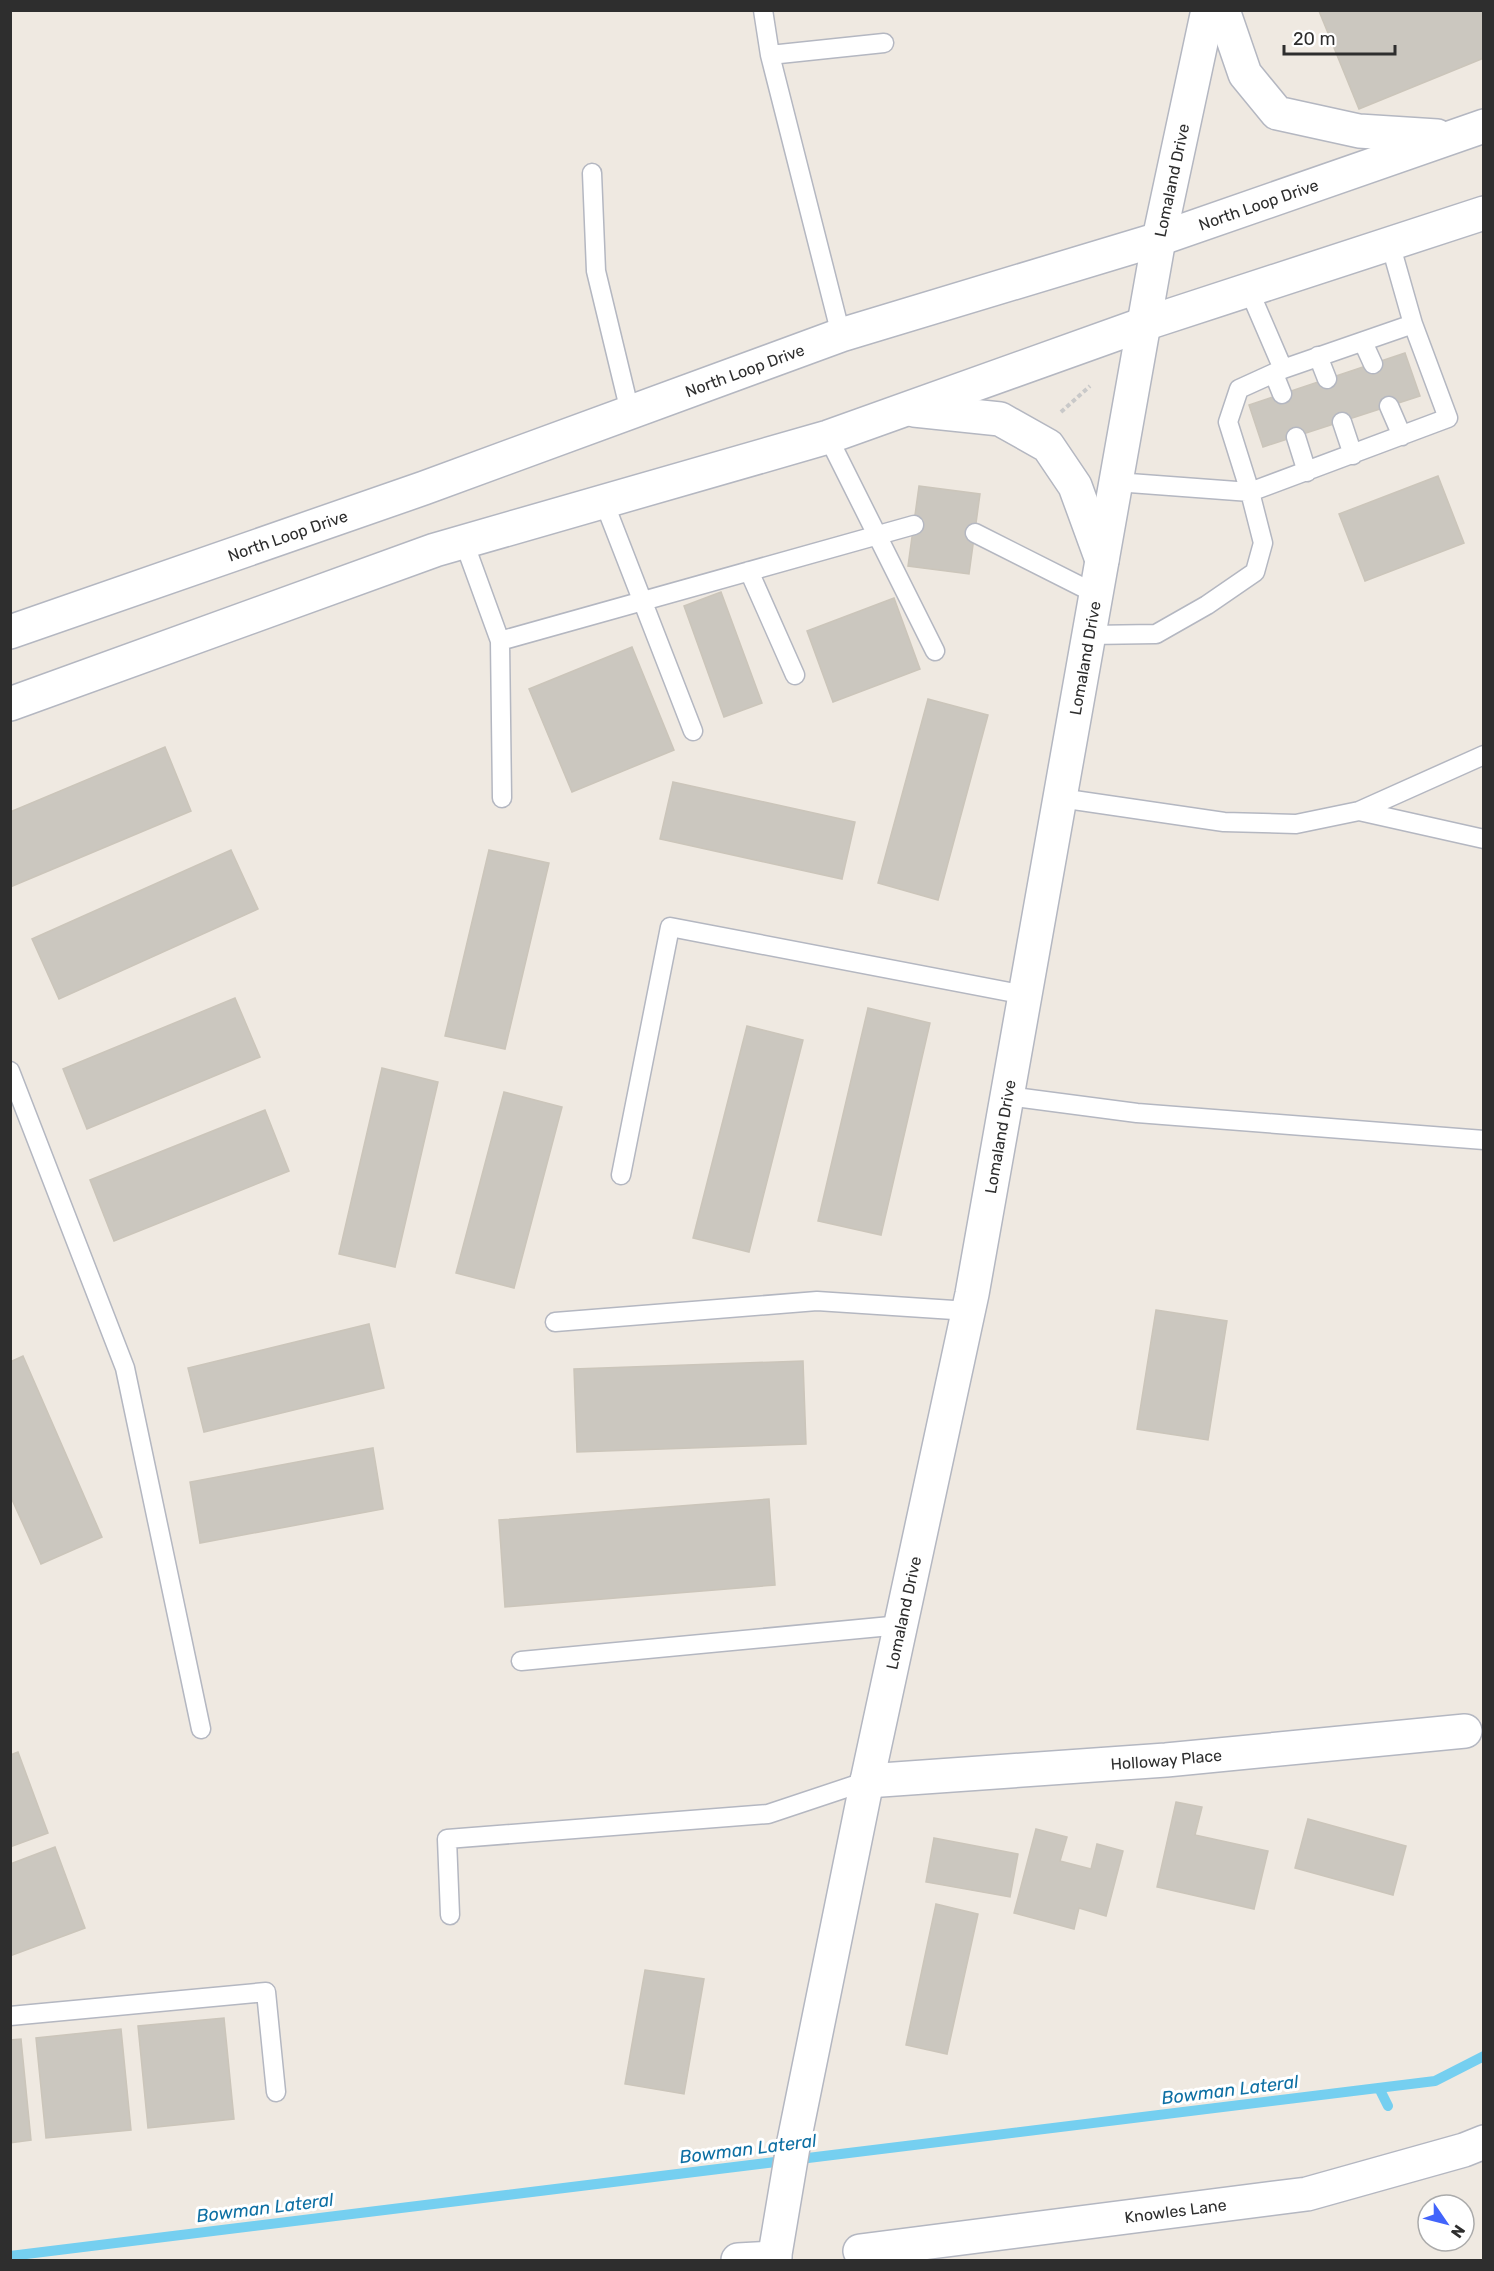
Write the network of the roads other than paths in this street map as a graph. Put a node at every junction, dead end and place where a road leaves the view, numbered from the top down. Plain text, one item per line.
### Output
1 (763, 10) edge
2 (1208, 10) edge
3 (1222, 10) edge
4 (884, 44) dead end
5 (770, 55) junction
6 (1484, 126) edge
7 (1450, 137) junction
8 (592, 173) dead end
9 (1484, 213) edge
10 (1159, 239) junction
11 (1390, 243) junction
12 (1249, 290) junction
13 (1144, 324) junction
14 (1413, 324) junction
15 (841, 335) junction
16 (1363, 342) junction
17 (1318, 357) junction
18 (1373, 364) dead end
19 (1278, 371) junction
20 (1327, 379) dead end
21 (1282, 394) dead end
22 (1389, 406) dead end
23 (906, 410) junction
24 (630, 412) junction
25 (1342, 422) dead end
26 (1402, 436) junction
27 (828, 437) junction
28 (1296, 437) dead end
29 (1353, 455) junction
30 (1307, 472) junction
31 (1116, 482) junction
32 (1250, 492) junction
33 (603, 502) junction
34 (914, 525) dead end
35 (975, 533) dead end
36 (877, 534) junction
37 (464, 542) junction
38 (1102, 560) junction
39 (749, 571) junction
40 (1096, 594) junction
41 (642, 601) junction
42 (10, 632) edge
43 (1089, 635) junction
44 (500, 641) junction
45 (935, 651) dead end
46 (795, 675) dead end
47 (10, 704) edge
48 (693, 731) dead end
49 (1484, 755) edge
50 (502, 798) dead end
51 (1060, 798) junction
52 (1359, 812) junction
53 (1484, 839) edge
54 (1025, 995) junction
55 (10, 1071) edge
56 (1008, 1096) junction
57 (1484, 1140) edge
58 (621, 1175) dead end
59 (969, 1311) junction
60 (555, 1322) dead end
61 (901, 1625) junction
62 (521, 1661) dead end
63 (201, 1729) dead end
64 (1465, 1731) dead end
65 (867, 1780) junction
66 (450, 1915) dead end
67 (10, 2016) edge
68 (276, 2092) dead end
69 (1484, 2142) edge
70 (860, 2252) dead end
71 (776, 2253) edge
72 (738, 2260) edge

1 - 5 lane
2 - 10 main road, Lomaland Drive
3 - 7 main road
4 - 5 lane
5 - 15 lane
6 - 7 main road, North Loop Drive
7 - 10 main road, North Loop Drive
8 - 24 lane
9 - 11 main road
10 - 13 main road, Lomaland Drive
10 - 15 main road, North Loop Drive
11 - 12 main road
11 - 14 lane
12 - 13 main road
12 - 19 lane
13 - 23 main road
13 - 31 main road, Lomaland Drive
14 - 16 lane
14 - 26 lane
15 - 24 main road, North Loop Drive
16 - 17 lane
16 - 18 lane
17 - 19 lane
17 - 20 lane
19 - 21 lane
19 - 32 lane
22 - 26 lane
23 - 27 main road
23 - 38 main road
24 - 42 main road, North Loop Drive
25 - 29 lane
26 - 29 lane
27 - 33 main road
27 - 36 lane
28 - 30 lane
29 - 30 lane
30 - 32 lane
31 - 32 lane
31 - 38 main road, Lomaland Drive
32 - 43 lane
33 - 37 main road
33 - 41 lane
34 - 36 lane
35 - 40 lane
36 - 39 lane
36 - 45 lane
37 - 44 lane
37 - 47 main road
38 - 40 main road, Lomaland Drive
39 - 41 lane
39 - 46 lane
40 - 43 main road, Lomaland Drive
41 - 44 lane
41 - 48 lane
43 - 51 main road, Lomaland Drive
44 - 50 lane
49 - 52 lane
51 - 52 lane
51 - 54 main road, Lomaland Drive
52 - 53 lane
54 - 56 main road, Lomaland Drive
54 - 58 lane
55 - 63 lane
56 - 57 lane
56 - 59 main road, Lomaland Drive
59 - 60 lane
59 - 61 main road, Lomaland Drive
61 - 62 lane
61 - 65 main road, Lomaland Drive
64 - 65 main road, Holloway Place
65 - 66 lane
65 - 71 main road, Lomaland Drive
67 - 68 lane
69 - 70 main road, Knowles Lane
71 - 72 main road

